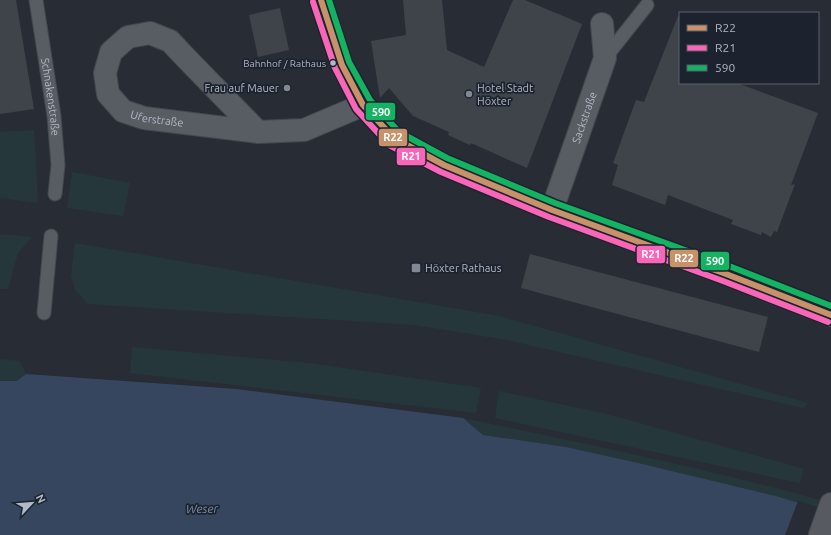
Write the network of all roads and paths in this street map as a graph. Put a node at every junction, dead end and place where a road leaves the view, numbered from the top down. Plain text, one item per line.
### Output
1 (36, 0) edge
2 (321, 0) edge
3 (647, 5) dead end
4 (602, 24) dead end
5 (605, 58) junction
6 (363, 105) junction
7 (258, 132) junction
8 (55, 194) dead end
9 (552, 210) junction
10 (51, 236) dead end
11 (44, 313) dead end
12 (831, 316) edge
13 (831, 504) edge
14 (820, 535) edge

1 - 8 lane, Schnakenstraße
2 - 6 main road
3 - 5 lane
4 - 5 street, Sackstraße
5 - 9 street, Sackstraße
6 - 7 street, Uferstraße
6 - 9 main road
7 - 7 street, Uferstraße
9 - 12 main road
10 - 11 lane
13 - 14 main road

